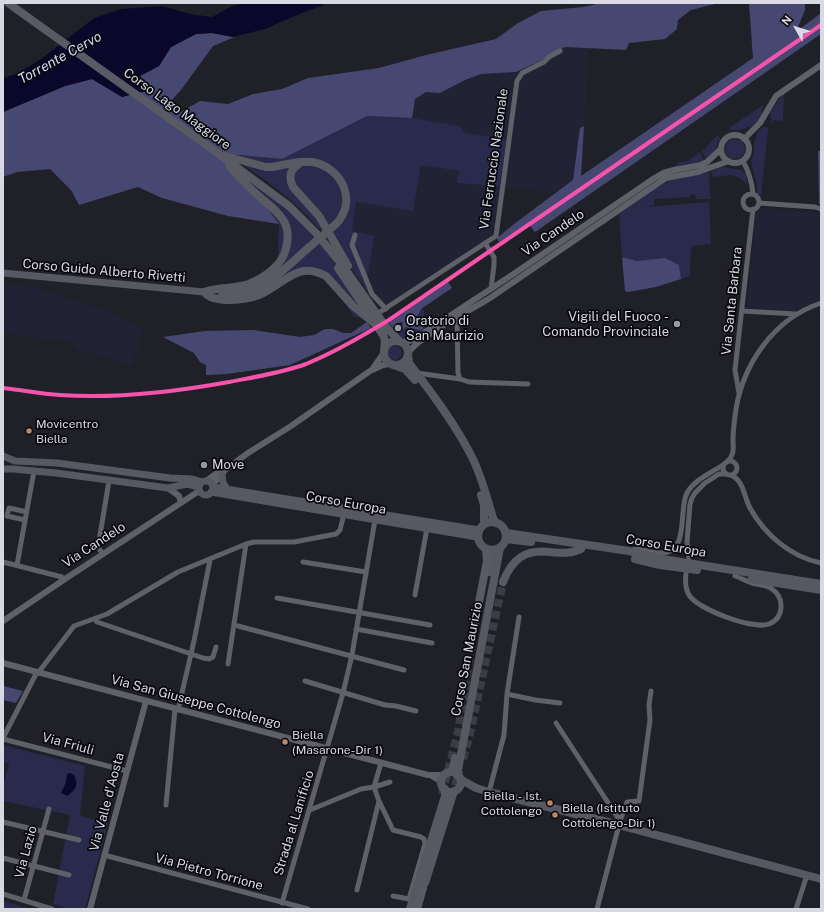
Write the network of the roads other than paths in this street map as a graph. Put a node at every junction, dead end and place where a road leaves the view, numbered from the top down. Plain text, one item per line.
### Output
1 (8, 3) edge
2 (560, 51) dead end
3 (821, 65) edge
4 (744, 139) junction
5 (722, 149) junction
6 (218, 153) junction
7 (743, 160) junction
8 (303, 161) junction
9 (729, 161) junction
10 (753, 194) junction
11 (759, 203) junction
12 (753, 209) junction
13 (821, 209) edge
14 (355, 235) dead end
15 (324, 243) junction
16 (485, 243) junction
17 (3, 273) edge
18 (491, 289) junction
19 (361, 290) junction
20 (204, 292) junction
21 (820, 303) edge
22 (386, 308) junction
23 (742, 311) junction
24 (377, 314) junction
25 (796, 314) junction
26 (457, 316) junction
27 (376, 324) junction
28 (399, 341) junction
29 (384, 352) junction
30 (408, 354) junction
31 (392, 364) junction
32 (370, 371) junction
33 (416, 372) junction
34 (460, 379) junction
35 (528, 384) dead end
36 (739, 394) junction
37 (3, 457) edge
38 (725, 463) junction
39 (3, 465) edge
40 (3, 469) edge
41 (34, 471) junction
42 (223, 473) junction
43 (729, 475) junction
44 (109, 481) junction
45 (206, 486) junction
46 (168, 488) junction
47 (227, 489) junction
48 (180, 503) junction
49 (27, 512) junction
50 (344, 514) junction
51 (25, 520) junction
52 (375, 520) junction
53 (496, 522) junction
54 (427, 528) junction
55 (480, 530) junction
56 (506, 536) junction
57 (246, 544) junction
58 (500, 548) junction
59 (581, 549) junction
60 (488, 550) junction
61 (629, 552) junction
62 (103, 554) junction
63 (688, 558) dead end
64 (210, 560) junction
65 (3, 562) edge
66 (304, 562) dead end
67 (821, 563) edge
68 (17, 565) junction
69 (366, 572) junction
70 (686, 574) dead end
71 (735, 576) junction
72 (65, 579) junction
73 (502, 582) tunnel mouth
74 (821, 584) edge
75 (821, 590) edge
76 (415, 595) dead end
77 (277, 598) dead end
78 (359, 613) junction
79 (519, 617) dead end
80 (95, 619) junction
81 (3, 622) edge
82 (430, 625) dead end
83 (238, 626) dead end
84 (474, 628) tunnel mouth
85 (356, 629) junction
86 (432, 643) dead end
87 (216, 647) dead end
88 (191, 654) junction
89 (352, 655) junction
90 (3, 664) edge
91 (228, 664) dead end
92 (404, 670) dead end
93 (37, 672) junction
94 (305, 681) dead end
95 (651, 691) dead end
96 (343, 693) junction
97 (507, 694) junction
98 (146, 701) junction
99 (560, 704) dead end
100 (176, 710) junction
101 (416, 711) dead end
102 (556, 723) dead end
103 (3, 739) edge
104 (327, 749) junction
105 (381, 763) junction
106 (127, 771) junction
107 (430, 775) junction
108 (454, 775) junction
109 (390, 782) dead end
110 (374, 787) junction
111 (444, 787) junction
112 (476, 788) junction
113 (456, 790) junction
114 (489, 792) junction
115 (379, 801) junction
116 (166, 805) dead end
117 (49, 809) dead end
118 (310, 810) junction
119 (3, 822) edge
120 (619, 823) junction
121 (43, 831) junction
122 (79, 840) dead end
123 (104, 855) junction
124 (3, 858) edge
125 (33, 866) junction
126 (69, 875) dead end
127 (807, 876) junction
128 (821, 879) edge
129 (423, 888) joint
130 (357, 890) dead end
131 (3, 894) edge
132 (393, 896) dead end
133 (24, 900) junction
134 (282, 903) junction
135 (52, 909) edge
136 (90, 909) edge
137 (308, 909) edge
138 (410, 909) edge
139 (418, 909) edge
140 (597, 909) edge
141 (796, 909) edge

1 - 6 highway, Corso Lago Maggiore
2 - 16 street, Via Ferruccio Nazionale
3 - 4 street
4 - 5 street
4 - 7 street
5 - 9 street
5 - 18 street, Via Candelo
6 - 8 highway
6 - 15 highway, Corso Lago Maggiore
6 - 20 highway
7 - 9 street
7 - 10 street
8 - 19 highway
8 - 20 highway, bridge
9 - 26 street, Via Candelo
10 - 11 street
10 - 12 street
11 - 12 street
11 - 13 street
12 - 23 street, Via Santa Barbara
14 - 22 street
15 - 19 highway, Corso Lago Maggiore
15 - 27 highway, Corso Lago Maggiore
16 - 18 street
16 - 22 street, Via Ferruccio Nazionale
17 - 20 main road, Corso Guido Alberto Rivetti
18 - 28 street, Via Candelo
19 - 24 highway, Corso Lago Maggiore
20 - 27 highway
21 - 25 street
22 - 24 street, Via Ferruccio Nazionale
23 - 25 street
23 - 36 street, Via Santa Barbara
24 - 28 highway, Corso Lago Maggiore
25 - 36 street
26 - 30 street, Via Candelo
26 - 34 street
27 - 29 highway, Corso Lago Maggiore
28 - 29 main road
28 - 30 main road
29 - 31 main road
29 - 32 street, Via Candelo
30 - 31 main road
30 - 33 main road
31 - 32 street, Via Candelo
31 - 55 main road
32 - 42 street, Via Candelo
33 - 34 street
33 - 53 main road
34 - 35 street
36 - 38 street
37 - 39 main road
37 - 45 main road
38 - 43 street
38 - 43 street
38 - 61 street
40 - 41 main road
41 - 44 main road
41 - 49 street
42 - 45 street, Via Candelo
42 - 47 main road
43 - 63 street
43 - 67 street
44 - 46 main road
44 - 62 street
45 - 46 main road
45 - 47 main road, Corso Europa
45 - 48 street, Via Candelo
45 - 50 main road, Corso Europa
46 - 48 street
47 - 55 main road, Corso Europa
48 - 62 street, Via Candelo
49 - 51 street
49 - 51 street
50 - 52 main road, Corso Europa
50 - 57 street
51 - 68 street
52 - 54 main road, Corso Europa
52 - 69 street, Strada al Lanificio
53 - 55 main road, Corso Europa
53 - 56 main road
54 - 55 main road, Corso Europa
54 - 76 street
55 - 60 main road
56 - 58 main road
56 - 59 main road, Corso Europa
56 - 61 main road, Corso Europa
57 - 64 street
57 - 91 street
58 - 60 main road
58 - 108 main road, Corso San Maurizio
59 - 71 main road, Corso Europa
59 - 73 highway
60 - 84 highway
60 - 108 main road, Corso San Maurizio
61 - 74 main road, Corso Europa
62 - 72 street, Via Candelo
64 - 80 street
64 - 88 street
65 - 68 street
66 - 69 street
68 - 72 street
69 - 78 street, Strada al Lanificio
70 - 71 street
71 - 75 main road, Corso Europa
72 - 81 street, Via Candelo
77 - 78 street
78 - 82 street
78 - 85 street, Strada al Lanificio
79 - 97 street
80 - 88 street
80 - 93 street
83 - 89 street
85 - 86 street
85 - 89 street, Strada al Lanificio
87 - 88 street
88 - 100 street
89 - 92 street
89 - 96 street, Strada al Lanificio
90 - 93 street, Via San Giuseppe Cottolengo
93 - 98 street, Via San Giuseppe Cottolengo
93 - 103 street
94 - 96 street
95 - 120 street
96 - 101 street
96 - 104 street, Strada al Lanificio
97 - 99 street
97 - 114 street
98 - 100 street, Via San Giuseppe Cottolengo
98 - 106 street, Via Valle d'Aosta
100 - 104 street, Via San Giuseppe Cottolengo
100 - 116 street
102 - 120 street
103 - 106 street, Via Friuli
104 - 105 street, Via San Giuseppe Cottolengo
104 - 118 street, Strada al Lanificio
105 - 107 street, Via San Giuseppe Cottolengo
105 - 110 street
106 - 123 street, Via Valle d'Aosta
107 - 108 street, Via San Giuseppe Cottolengo
107 - 111 street, Via San Giuseppe Cottolengo
108 - 111 main road
108 - 112 main road
108 - 113 main road
109 - 110 street
110 - 115 street
110 - 118 street
111 - 113 main road
111 - 138 main road
112 - 113 main road
112 - 114 main road
113 - 129 main road
114 - 120 main road
115 - 130 street
115 - 132 street
117 - 121 street, Via Lazio
118 - 134 street, Strada al Lanificio
119 - 121 street
120 - 127 main road
120 - 140 street
121 - 122 street
121 - 125 street, Via Lazio
123 - 134 street, Via Pietro Torrione
123 - 136 street, Via Valle d'Aosta
124 - 125 street
125 - 126 street
125 - 133 street, Via Lazio
127 - 128 main road
127 - 141 street
129 - 139 highway
131 - 133 street
133 - 135 street
134 - 137 street, Via Pietro Torrione

